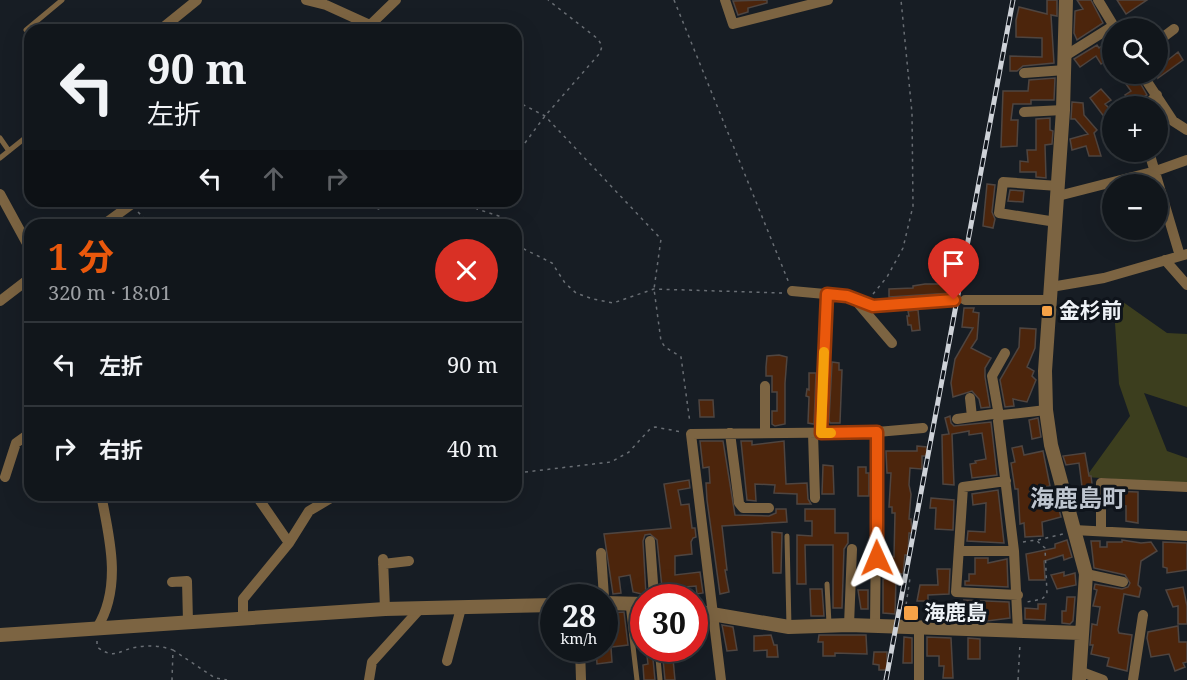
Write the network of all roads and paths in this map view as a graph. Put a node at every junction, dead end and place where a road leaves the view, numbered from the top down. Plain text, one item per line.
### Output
1 (62, 0) edge
2 (197, 0) edge
3 (306, 0) edge
4 (396, 0) edge
5 (548, 0) edge
6 (674, 0) edge
7 (725, 0) edge
8 (828, 0) edge
9 (902, 0) edge
10 (1066, 0) edge
11 (1101, 1) edge
12 (805, 3) edge
13 (1110, 18) edge
14 (33, 24) edge
15 (169, 24) edge
16 (360, 24) edge
17 (371, 24) edge
18 (1174, 29) dead end
19 (1168, 34) edge
20 (1102, 36) edge
21 (1065, 63) junction
22 (1024, 73) dead end
23 (1149, 84) edge
24 (1157, 96) edge
25 (522, 104) edge
26 (1063, 110) junction
27 (1024, 112) dead end
28 (1168, 113) edge
29 (545, 116) junction
30 (1187, 130) edge
31 (0, 138) edge
32 (24, 139) edge
33 (522, 147) edge
34 (9, 151) junction
35 (0, 158) edge
36 (1187, 160) edge
37 (1153, 162) edge
38 (1156, 171) junction
39 (1058, 191) junction
40 (0, 194) edge
41 (127, 207) edge
42 (478, 207) edge
43 (111, 219) edge
44 (508, 219) edge
45 (1056, 222) junction
46 (24, 238) edge
47 (522, 248) edge
48 (1184, 255) edge
49 (1165, 260) junction
50 (24, 283) edge
51 (1187, 285) edge
52 (654, 289) junction
53 (792, 291) junction
54 (827, 294) junction
55 (1051, 294) junction
56 (0, 301) edge
57 (860, 303) junction
58 (892, 343) dead end
59 (1005, 353) dead end
60 (765, 386) dead end
61 (970, 398) dead end
62 (1046, 410) junction
63 (999, 416) junction
64 (972, 417) junction
65 (957, 419) dead end
66 (923, 428) dead end
67 (765, 432) junction
68 (877, 432) junction
69 (730, 433) junction
70 (817, 433) junction
71 (692, 434) junction
72 (24, 437) edge
73 (525, 472) dead end
74 (5, 477) dead end
75 (1006, 481) junction
76 (1187, 487) edge
77 (815, 498) dead end
78 (102, 501) edge
79 (260, 501) edge
80 (325, 501) edge
81 (770, 508) dead end
82 (1072, 531) junction
83 (1101, 531) junction
84 (787, 536) dead end
85 (1187, 536) edge
86 (650, 541) dead end
87 (1037, 541) junction
88 (289, 543) junction
89 (1013, 547) junction
90 (852, 549) dead end
91 (959, 551) junction
92 (601, 552) dead end
93 (409, 561) dead end
94 (1086, 574) junction
95 (910, 578) dead end
96 (172, 582) dead end
97 (1123, 582) dead end
98 (604, 584) edge
99 (653, 584) edge
100 (827, 584) dead end
101 (1018, 599) junction
102 (618, 603) edge
103 (628, 604) joint
104 (540, 605) edge
105 (461, 608) junction
106 (385, 609) junction
107 (419, 610) junction
108 (905, 612) dead end
109 (708, 613) edge
110 (712, 613) junction
111 (1143, 615) dead end
112 (243, 620) junction
113 (188, 622) junction
114 (849, 625) junction
115 (829, 626) junction
116 (875, 626) junction
117 (789, 627) junction
118 (97, 628) junction
119 (919, 629) junction
120 (1020, 631) junction
121 (1081, 633) junction
122 (0, 635) edge
123 (173, 650) junction
124 (447, 661) dead end
125 (580, 662) edge
126 (658, 662) edge
127 (1079, 675) edge
128 (1098, 679) edge
129 (172, 680) edge
130 (227, 680) edge
131 (369, 680) edge
132 (581, 680) edge
133 (637, 680) edge
134 (660, 680) edge
135 (721, 680) edge
136 (919, 680) edge
137 (1018, 680) edge
138 (1133, 680) edge

1 - 14 lane
2 - 15 street
3 - 16 street
4 - 17 street
5 - 29 path
6 - 53 path
7 - 12 street
8 - 12 street
9 - 57 path
10 - 21 street
11 - 13 street
18 - 19 street
20 - 21 street
21 - 22 street
21 - 26 street
23 - 24 street
25 - 29 path
26 - 27 street
26 - 39 street
28 - 30 street
29 - 33 path
29 - 52 path
31 - 34 lane
32 - 34 lane
34 - 35 lane
36 - 38 street
37 - 38 street
38 - 39 street
38 - 48 street
39 - 45 street
39 - 45 street
40 - 46 street
41 - 43 street
42 - 44 path
45 - 55 street
47 - 52 path
48 - 49 street
49 - 51 street
49 - 55 street
50 - 56 street
52 - 53 path
52 - 71 path
53 - 54 street
54 - 57 street
54 - 70 street
55 - 57 street
55 - 62 street
57 - 58 street
59 - 63 street
60 - 67 street
61 - 64 street
62 - 63 street
62 - 82 street
63 - 64 street
63 - 75 street
64 - 65 street
66 - 68 street
67 - 69 street
67 - 70 street
68 - 70 street
68 - 116 street
69 - 71 street
69 - 81 street
70 - 77 street
71 - 73 path
71 - 110 street
72 - 74 street
75 - 89 street
75 - 91 street
76 - 83 street
78 - 118 street
79 - 88 street
80 - 88 street
82 - 83 street
82 - 87 path
82 - 94 street
83 - 85 street
84 - 117 lane
86 - 99 street
87 - 89 path
87 - 101 path
88 - 112 street
89 - 91 street
89 - 101 street
90 - 114 street
91 - 101 street
92 - 98 street
93 - 106 street
94 - 97 street
94 - 121 street
95 - 108 path
96 - 113 street
100 - 115 lane
101 - 120 street
102 - 103 street
103 - 133 lane
104 - 105 street
105 - 107 street
105 - 124 street
106 - 107 street
106 - 112 street
107 - 131 street
109 - 110 street
110 - 117 street
110 - 135 street
111 - 138 street
112 - 113 street
113 - 118 street
114 - 115 street
114 - 116 street
115 - 117 street
116 - 119 street
118 - 122 street
118 - 123 path
119 - 120 street
119 - 136 street
120 - 121 street
120 - 137 path
121 - 127 street
123 - 129 path
123 - 130 path
125 - 132 street
126 - 134 lane
127 - 128 street

